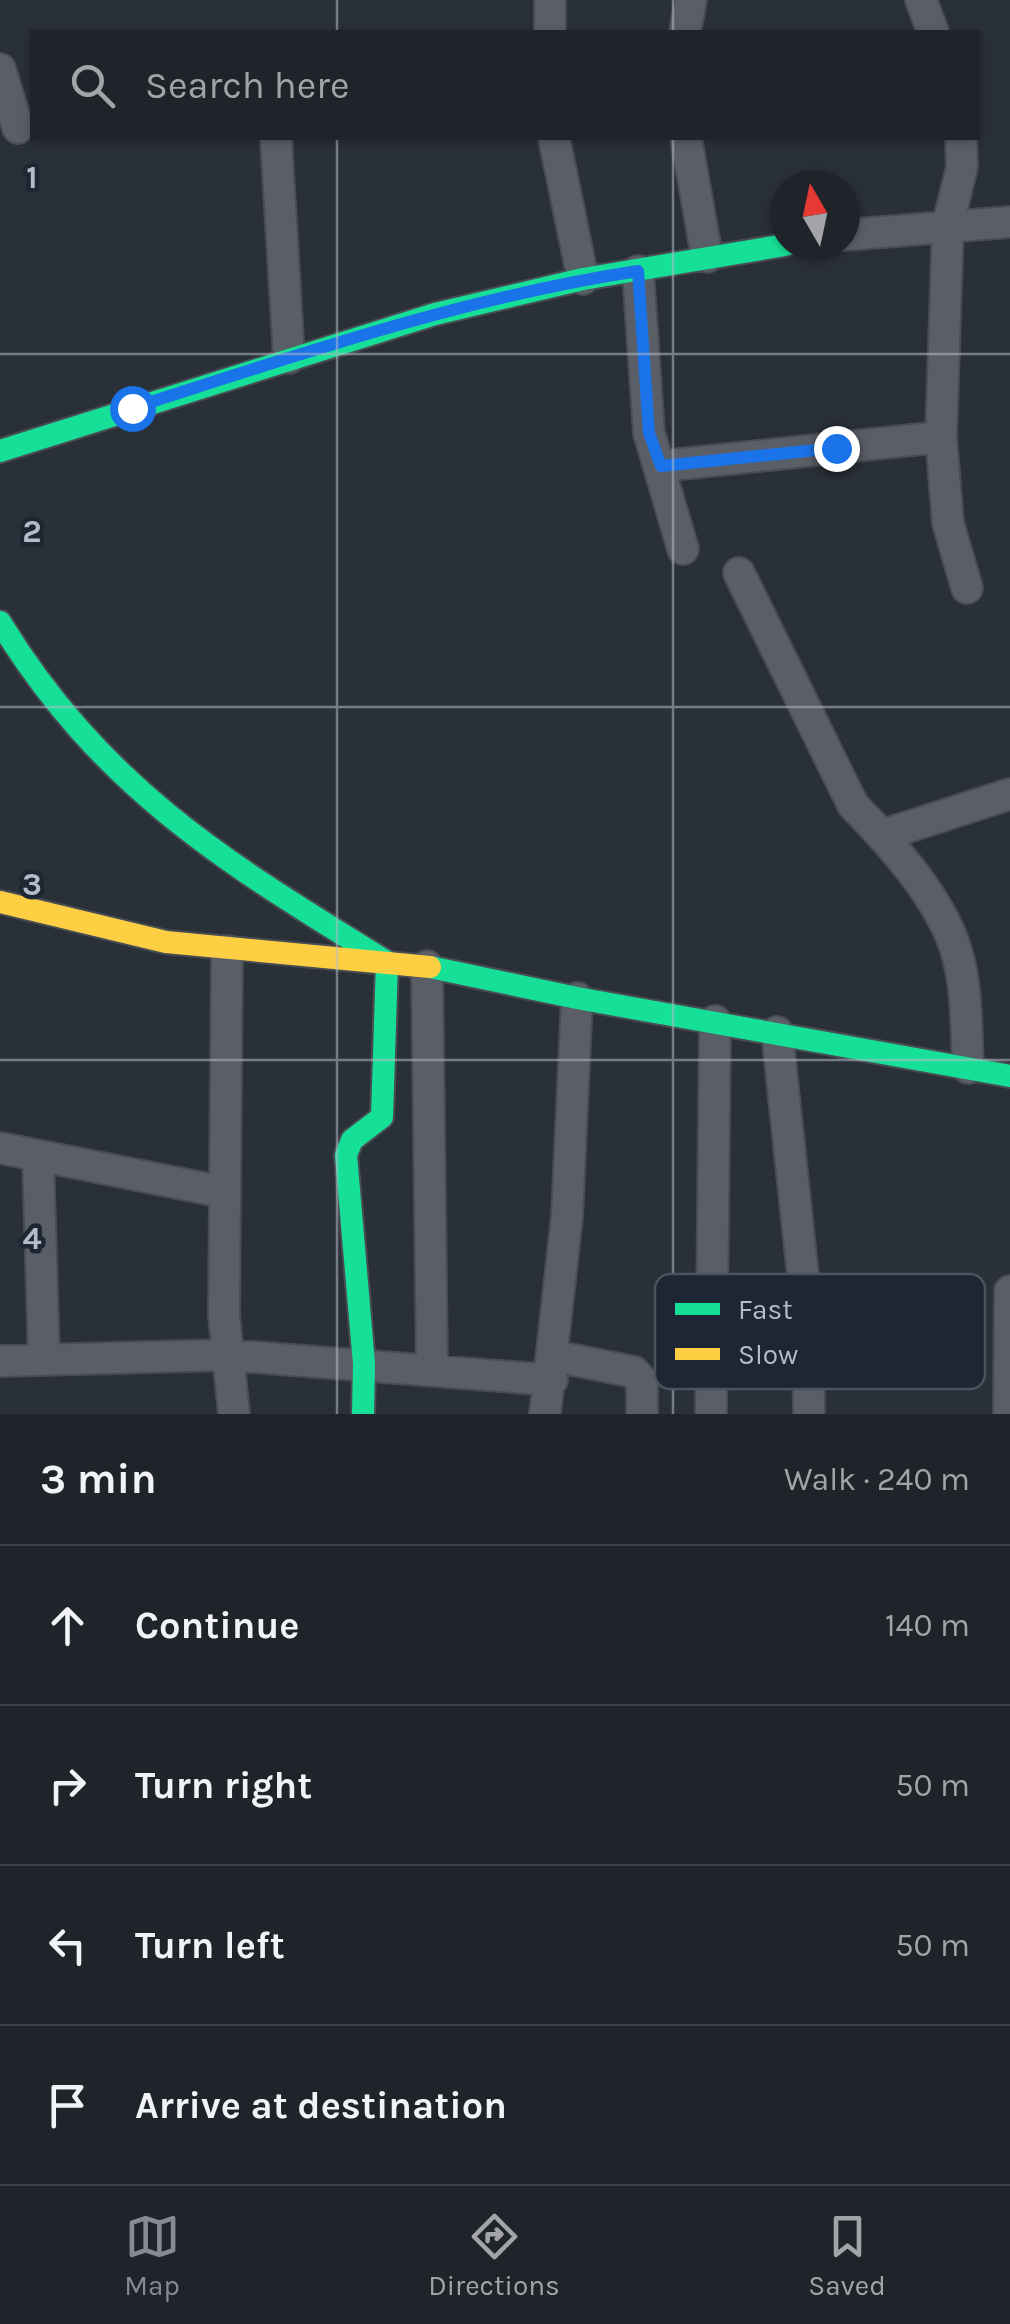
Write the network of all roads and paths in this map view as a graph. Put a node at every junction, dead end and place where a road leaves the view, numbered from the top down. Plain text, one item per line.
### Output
1 (550, 0) edge
2 (691, 0) edge
3 (921, 0) edge
4 (550, 30) edge
5 (685, 30) edge
6 (931, 30) edge
7 (0, 69) edge
8 (17, 127) edge
9 (276, 140) edge
10 (554, 140) edge
11 (686, 140) edge
12 (961, 140) edge
13 (1010, 222) edge
14 (948, 224) junction
15 (860, 233) edge
16 (770, 248) edge
17 (707, 258) junction
18 (638, 271) junction
19 (583, 279) junction
20 (289, 358) junction
21 (941, 437) junction
22 (0, 451) edge
23 (661, 466) junction
24 (683, 549) dead end
25 (738, 572) dead end
26 (966, 588) dead end
27 (0, 622) edge
28 (1010, 794) edge
29 (883, 836) junction
30 (0, 902) edge
31 (227, 951) junction
32 (386, 962) junction
33 (428, 966) junction
34 (577, 998) junction
35 (715, 1021) junction
36 (777, 1032) junction
37 (968, 1068) junction
38 (1010, 1076) edge
39 (0, 1148) edge
40 (38, 1156) junction
41 (224, 1192) junction
42 (712, 1274) edge
43 (803, 1274) edge
44 (1010, 1292) edge
45 (226, 1356) junction
46 (44, 1358) junction
47 (0, 1361) edge
48 (364, 1364) junction
49 (553, 1368) junction
50 (432, 1370) junction
51 (711, 1389) edge
52 (809, 1389) edge
53 (234, 1414) edge
54 (363, 1414) edge
55 (545, 1414) edge
56 (642, 1414) edge
57 (711, 1414) edge
58 (809, 1414) edge
59 (1008, 1414) edge

1 - 4 street
2 - 5 street
3 - 6 street
7 - 8 street
9 - 20 street
10 - 19 street
11 - 17 street
12 - 14 street
13 - 14 street
14 - 15 street
14 - 21 street
16 - 17 main road
17 - 18 main road
18 - 19 main road
18 - 23 street
19 - 20 main road
20 - 22 main road
21 - 23 street
21 - 26 street
23 - 24 street
25 - 29 street
27 - 32 main road
28 - 29 street
29 - 37 street
30 - 31 main road
31 - 32 main road
31 - 41 street
32 - 33 main road
32 - 48 main road
33 - 34 main road
33 - 50 street
34 - 35 main road
34 - 49 street
35 - 36 main road
35 - 42 street
36 - 37 main road
36 - 43 street
37 - 38 main road
39 - 40 street
40 - 41 street
40 - 46 street
41 - 45 street
44 - 59 street
45 - 46 street
45 - 48 street
45 - 53 street
46 - 47 street
48 - 50 street
48 - 54 main road
49 - 50 street
49 - 55 street
49 - 56 street
51 - 57 street
52 - 58 street

